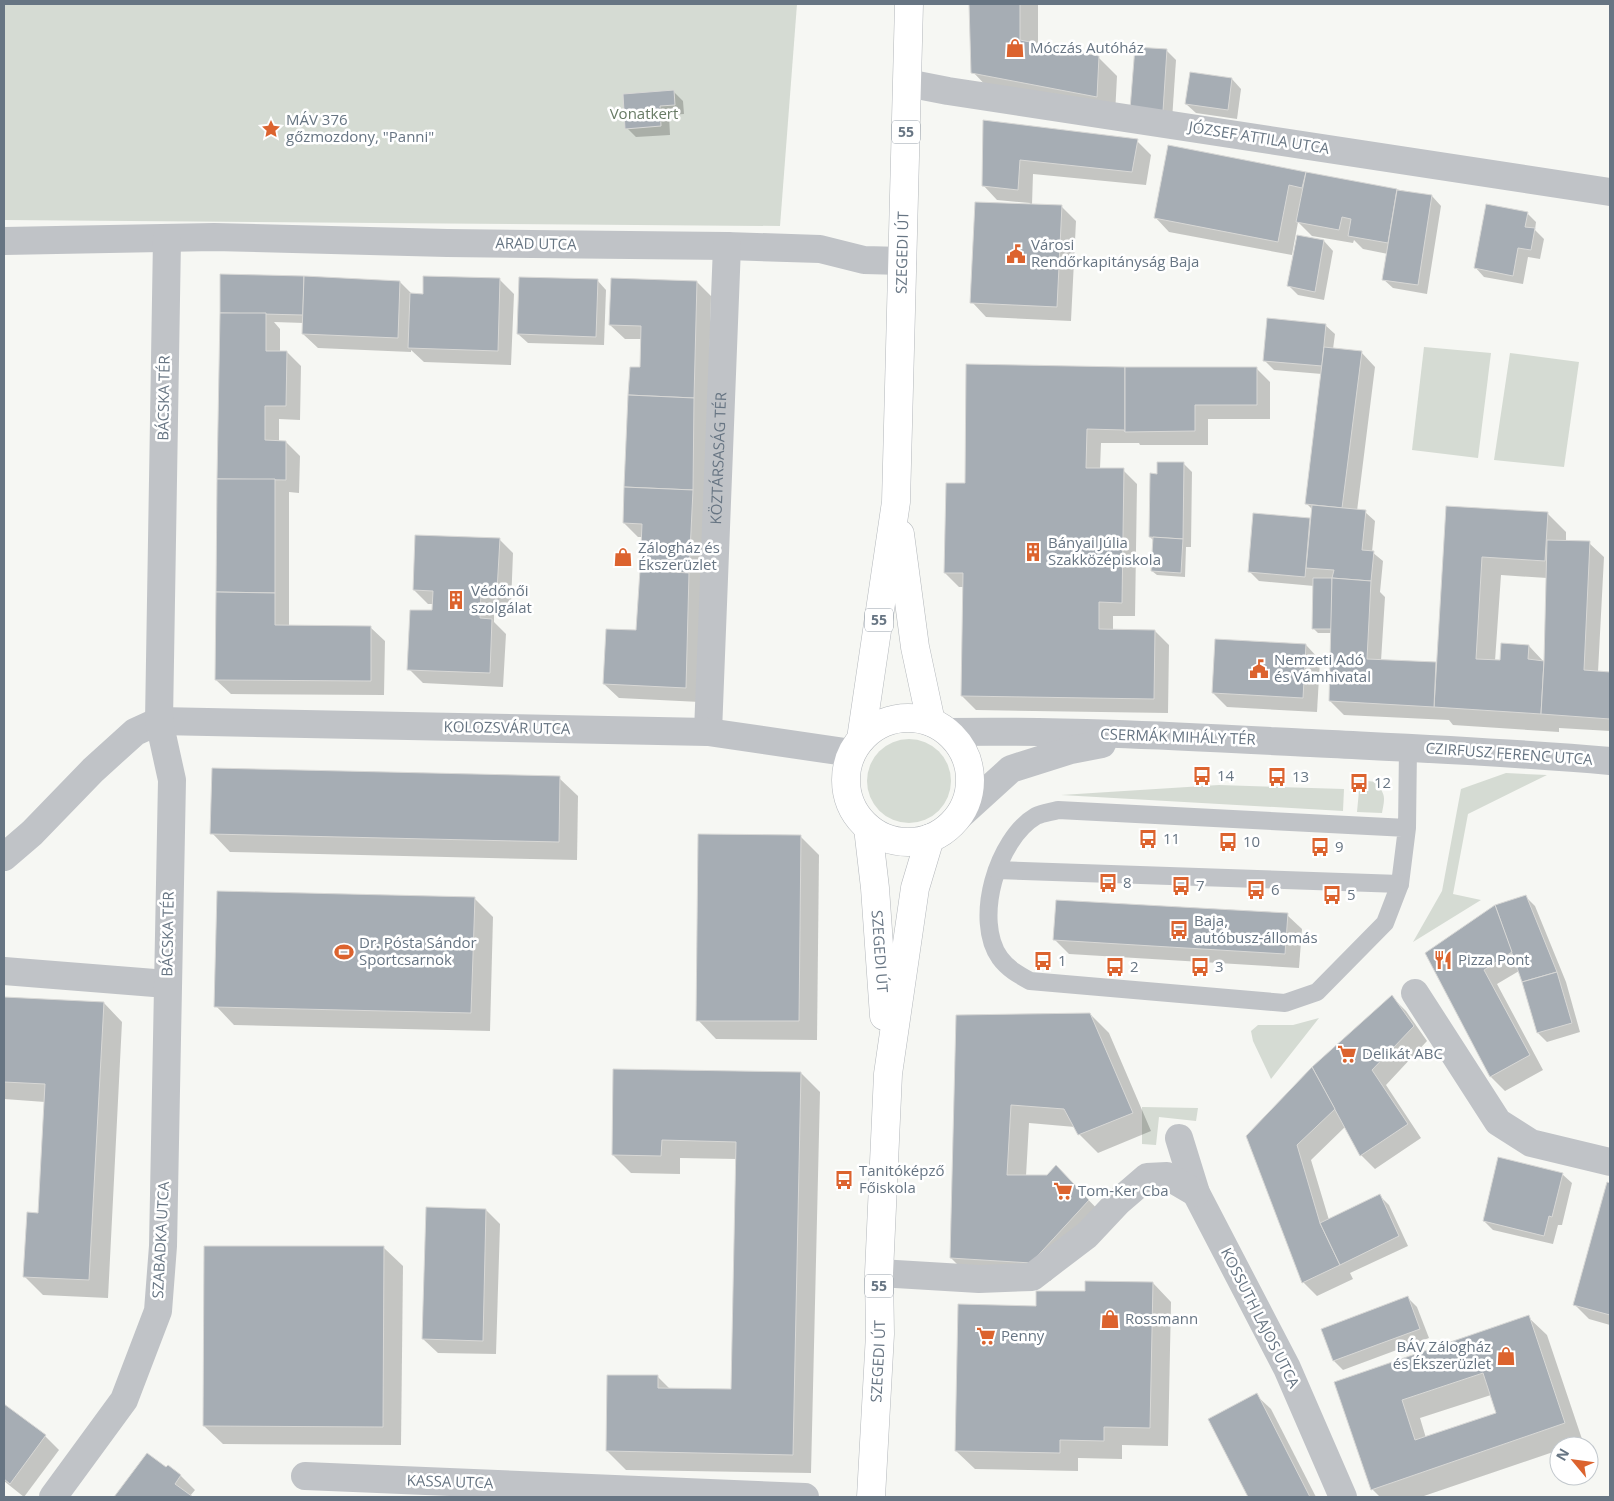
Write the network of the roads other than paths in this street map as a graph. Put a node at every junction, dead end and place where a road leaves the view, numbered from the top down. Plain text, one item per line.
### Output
1 (909, 4) edge
2 (907, 83) junction
3 (1610, 192) edge
4 (167, 239) junction
5 (4, 241) edge
6 (727, 246) junction
7 (903, 261) junction
8 (896, 502) junction
9 (159, 721) junction
10 (940, 727) junction
11 (708, 732) junction
12 (1150, 735) junction
13 (857, 746) junction
14 (1408, 748) junction
15 (1610, 760) edge
16 (958, 817) junction
17 (868, 828) junction
18 (1407, 828) junction
19 (930, 838) junction
20 (4, 857) edge
21 (996, 870) junction
22 (1400, 884) junction
23 (4, 971) edge
24 (167, 984) junction
25 (1415, 993) dead end
26 (888, 1074) junction
27 (1179, 1138) dead end
28 (1610, 1162) edge
29 (1196, 1193) junction
30 (879, 1273) junction
31 (305, 1476) dead end
32 (53, 1497) edge
33 (805, 1497) edge
34 (871, 1497) edge
35 (1343, 1497) edge

1 - 2 main road, SZEGEDI ÚT / 55
2 - 3 street, JÓZSEF ATTILA UTCA
2 - 7 main road, SZEGEDI ÚT / 55
4 - 5 street
4 - 6 street, ARAD UTCA
4 - 9 street, BÁCSKA TÉR
6 - 7 street, ARAD UTCA
6 - 11 street, KÖZTÁRSASÁG TÉR
7 - 8 main road, SZEGEDI ÚT / 55
8 - 10 main road, SZEGEDI ÚT / 55
8 - 13 main road, SZEGEDI ÚT / 55
9 - 11 street, KOLOZSVÁR UTCA
9 - 20 street
9 - 24 street, BÁCSKA TÉR
10 - 12 street, CSERMÁK MIHÁLY TÉR
10 - 13 main road
10 - 16 main road, 55
11 - 13 street, KOLOZSVÁR UTCA
12 - 14 street, CSERMÁK MIHÁLY TÉR
12 - 16 street
13 - 17 main road, 55
14 - 15 street, CZIRFUSZ FERENC UTCA
14 - 18 lane
16 - 19 main road, 55
17 - 19 main road, 55
17 - 26 main road, SZEGEDI ÚT / 55
18 - 21 lane
18 - 22 lane
19 - 26 main road, SZEGEDI ÚT / 55
21 - 22 lane
21 - 22 lane
23 - 24 street, BÁCSKA TÉR
24 - 32 street, SZABADKA UTCA
25 - 28 street
26 - 30 main road, SZEGEDI ÚT / 55
27 - 29 street, KOSSUTH LAJOS UTCA
29 - 30 street
29 - 35 street, KOSSUTH LAJOS UTCA
30 - 34 main road, SZEGEDI ÚT / 55
31 - 33 street, KASSA UTCA

